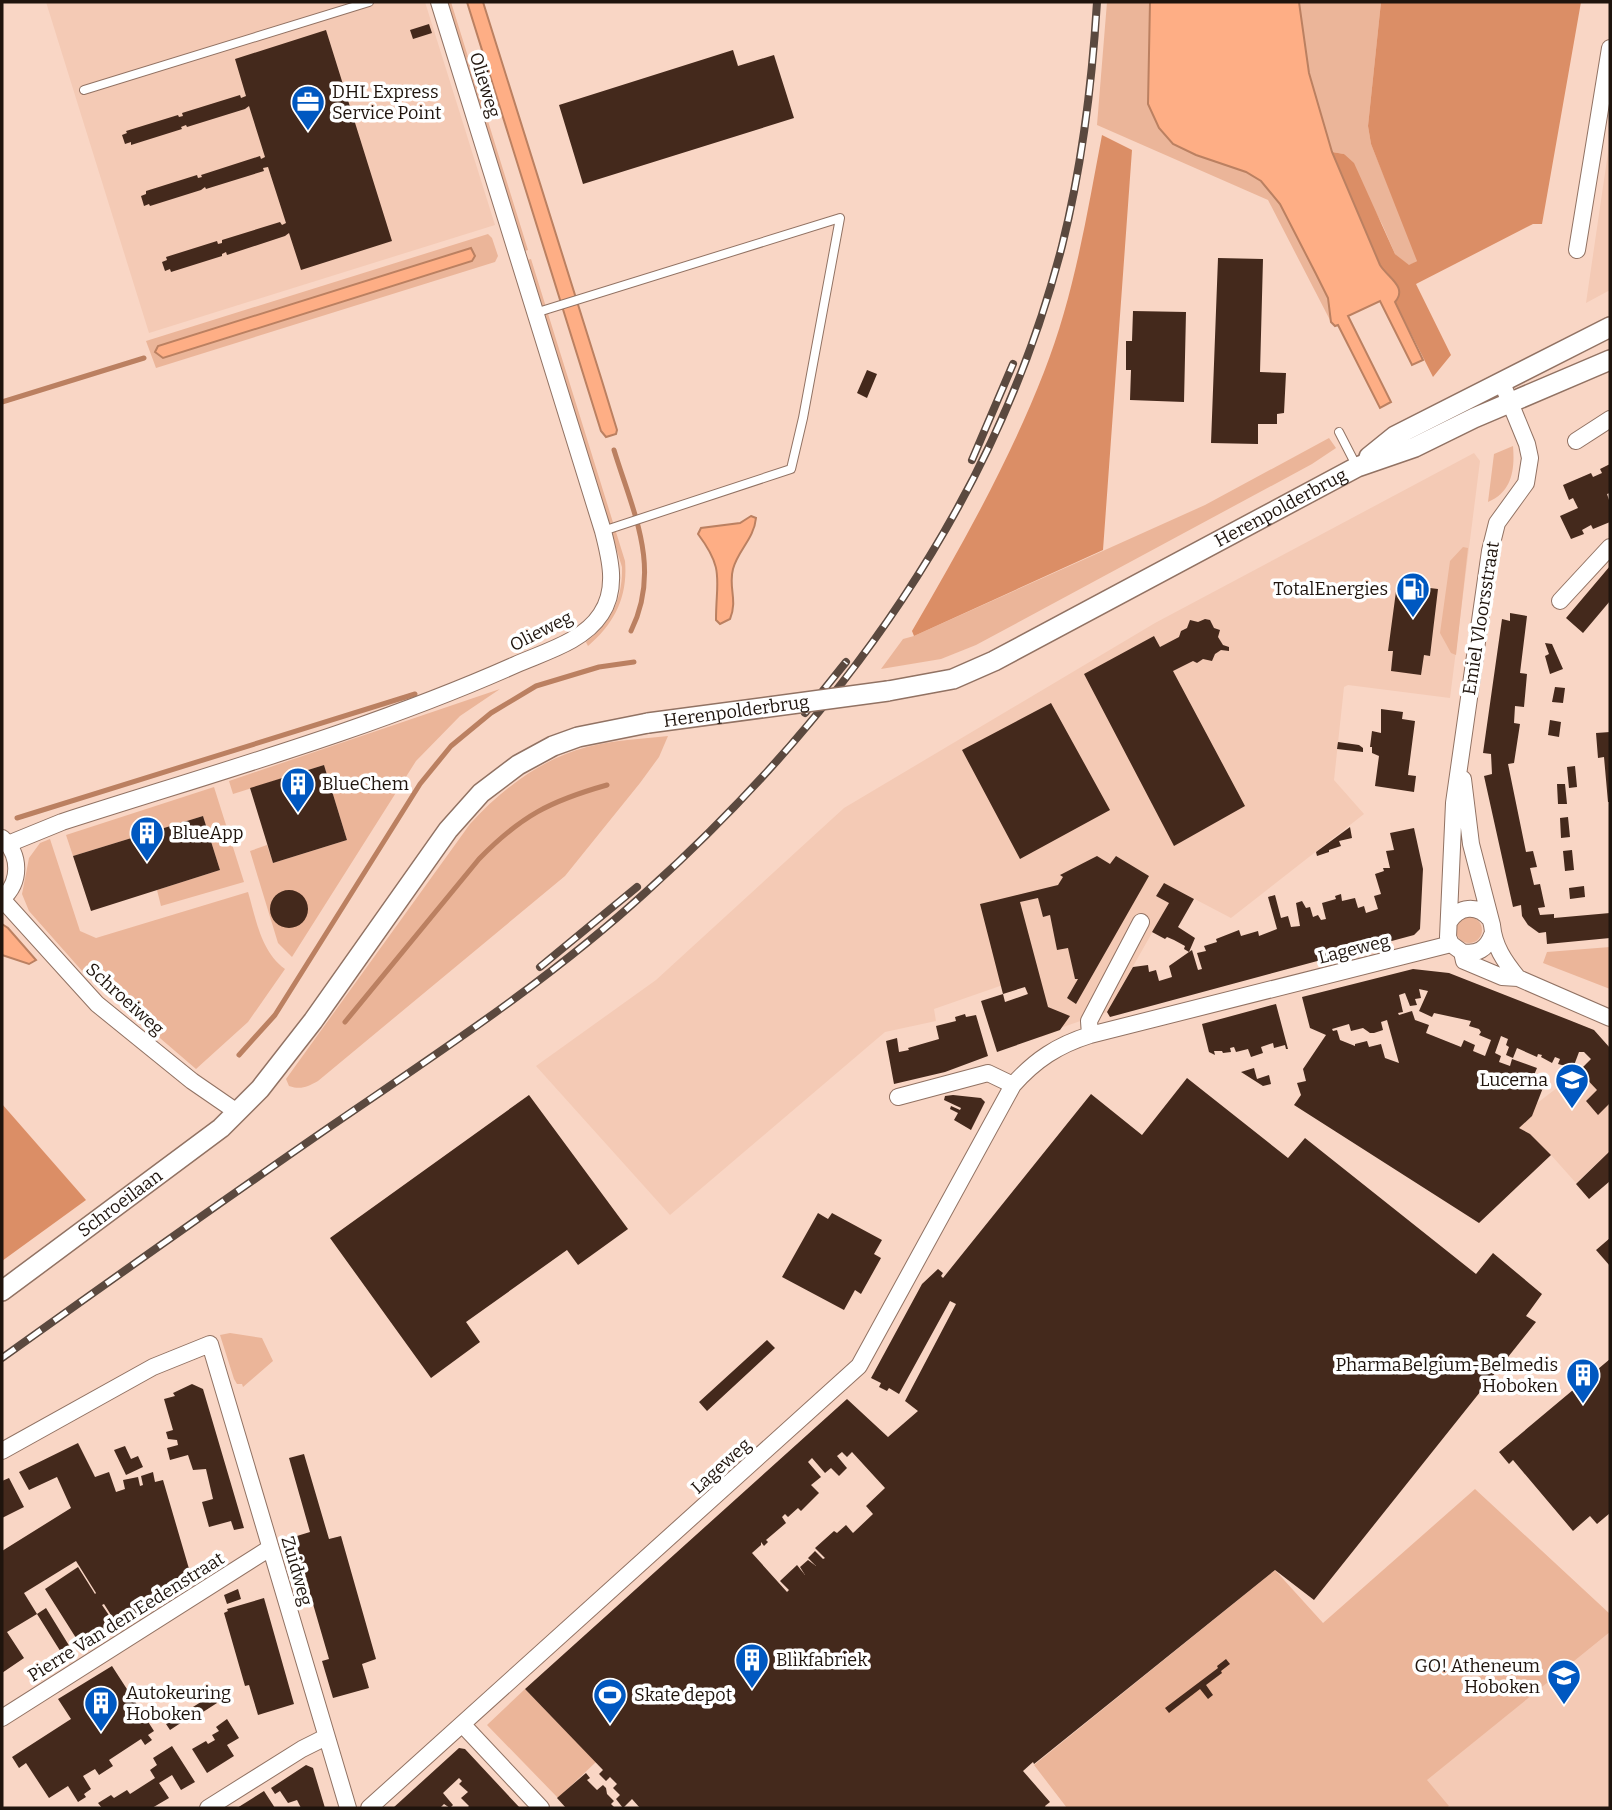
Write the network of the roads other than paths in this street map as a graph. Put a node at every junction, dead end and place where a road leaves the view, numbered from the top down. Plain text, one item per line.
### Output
1 (369, 2) edge
2 (439, 2) edge
3 (1610, 48) edge
4 (84, 90) dead end
5 (1577, 250) dead end
6 (535, 313) junction
7 (1610, 327) edge
8 (1610, 360) edge
9 (1502, 383) junction
10 (1510, 402) junction
11 (1609, 424) edge
12 (1339, 432) dead end
13 (1576, 441) dead end
14 (1357, 467) junction
15 (603, 531) junction
16 (1610, 547) edge
17 (1560, 601) dead end
18 (1461, 763) junction
19 (5, 841) edge
20 (2, 899) edge
21 (1141, 922) dead end
22 (1449, 922) junction
23 (1491, 927) junction
24 (1457, 948) junction
25 (1518, 978) junction
26 (1610, 1018) edge
27 (1090, 1035) junction
28 (1013, 1085) junction
29 (898, 1097) dead end
30 (237, 1112) junction
31 (2, 1291) edge
32 (2, 1451) edge
33 (270, 1548) junction
34 (2, 1718) edge
35 (463, 1725) junction
36 (326, 1737) junction
37 (208, 1808) edge
38 (348, 1808) edge
39 (369, 1808) edge
40 (541, 1808) edge

1 - 4 lane
2 - 6 street, Olieweg
3 - 5 street
6 - 15 street, Olieweg
6 - 15 lane
7 - 9 street
8 - 10 street
9 - 10 street, Emiel Vloorsstraat
9 - 14 street, Herenpolderbrug
10 - 14 street, Herenpolderbrug
10 - 18 street, Emiel Vloorsstraat
11 - 13 street
12 - 14 lane
14 - 30 street, Herenpolderbrug, bridge
15 - 19 street, Olieweg
16 - 17 street
18 - 22 street, Emiel Vloorsstraat
18 - 23 street, Emiel Vloorsstraat
19 - 20 street
20 - 30 street, Schroeiweg
21 - 27 street
22 - 23 street
22 - 24 street, Emiel Vloorsstraat
23 - 24 street
23 - 25 street, Emiel Vloorsstraat
24 - 25 street
24 - 27 street, Lageweg
25 - 26 street
27 - 28 street, Lageweg
28 - 29 street
28 - 35 street, Lageweg
30 - 31 street, Schroeilaan
32 - 33 street, Zuidweg
33 - 34 street, Pierre Van den Eedenstraat
33 - 36 street, Zuidweg
35 - 39 street, Lageweg
35 - 40 street
36 - 37 street
36 - 38 street, Zuidweg

